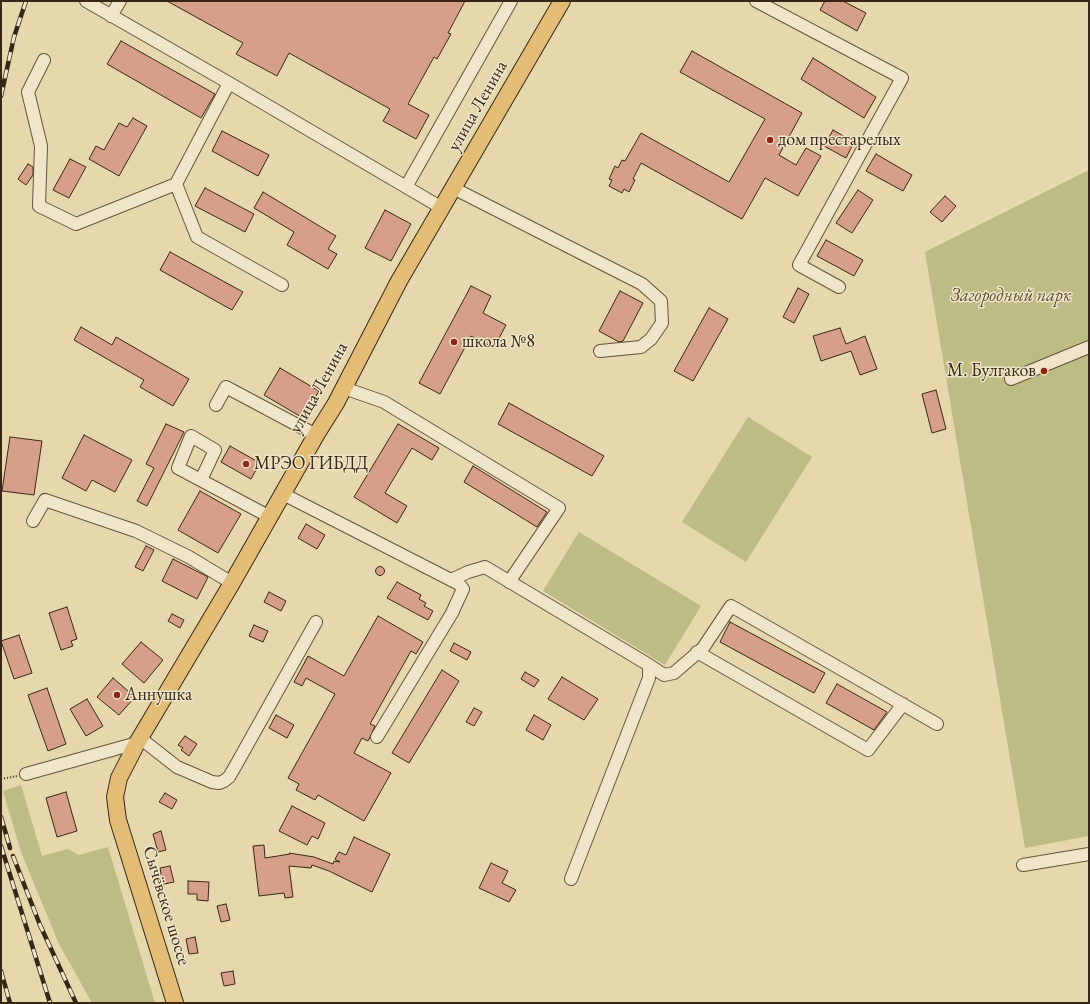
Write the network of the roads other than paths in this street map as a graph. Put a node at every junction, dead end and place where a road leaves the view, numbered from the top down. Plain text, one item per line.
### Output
1 (88, 1) edge
2 (120, 1) edge
3 (511, 1) edge
4 (562, 1) edge
5 (756, 1) edge
6 (111, 16) junction
7 (44, 60) dead end
8 (229, 83) junction
9 (176, 184) junction
10 (406, 187) junction
11 (453, 188) junction
12 (442, 208) junction
13 (282, 285) dead end
14 (839, 287) dead end
15 (1089, 346) edge
16 (600, 351) dead end
17 (1010, 379) dead end
18 (344, 388) junction
19 (216, 405) dead end
20 (316, 435) junction
21 (201, 480) dead end
22 (283, 494) junction
23 (270, 517) junction
24 (34, 521) dead end
25 (452, 580) junction
26 (509, 582) junction
27 (232, 583) junction
28 (316, 622) dead end
29 (698, 652) junction
30 (648, 666) junction
31 (903, 704) junction
32 (937, 724) dead end
33 (377, 737) dead end
34 (138, 740) junction
35 (26, 774) road end
36 (118, 820) joint
37 (1089, 854) edge
38 (1023, 865) dead end
39 (570, 879) dead end
40 (175, 1003) edge

1 - 6 street
2 - 6 street
3 - 10 street
4 - 11 main road, улица Ленина
5 - 14 street
6 - 8 street
7 - 9 street
8 - 9 street
8 - 10 street
9 - 13 street
10 - 12 street
11 - 12 main road, улица Ленина
11 - 16 street
12 - 18 main road, улица Ленина
15 - 17 street
18 - 20 main road, улица Ленина
18 - 26 street
19 - 20 street
20 - 22 main road, улица Ленина
21 - 23 street
22 - 23 main road, улица Ленина
22 - 25 street
23 - 27 main road, улица Ленина
24 - 27 street
25 - 26 street
25 - 33 street
26 - 30 street
27 - 34 main road, улица Ленина
28 - 34 street
29 - 30 street
29 - 31 street
29 - 31 street
30 - 39 street
31 - 32 street
34 - 35 street
34 - 36 main road, улица Ленина
36 - 40 main road, Сычёвское шоссе
37 - 38 street

